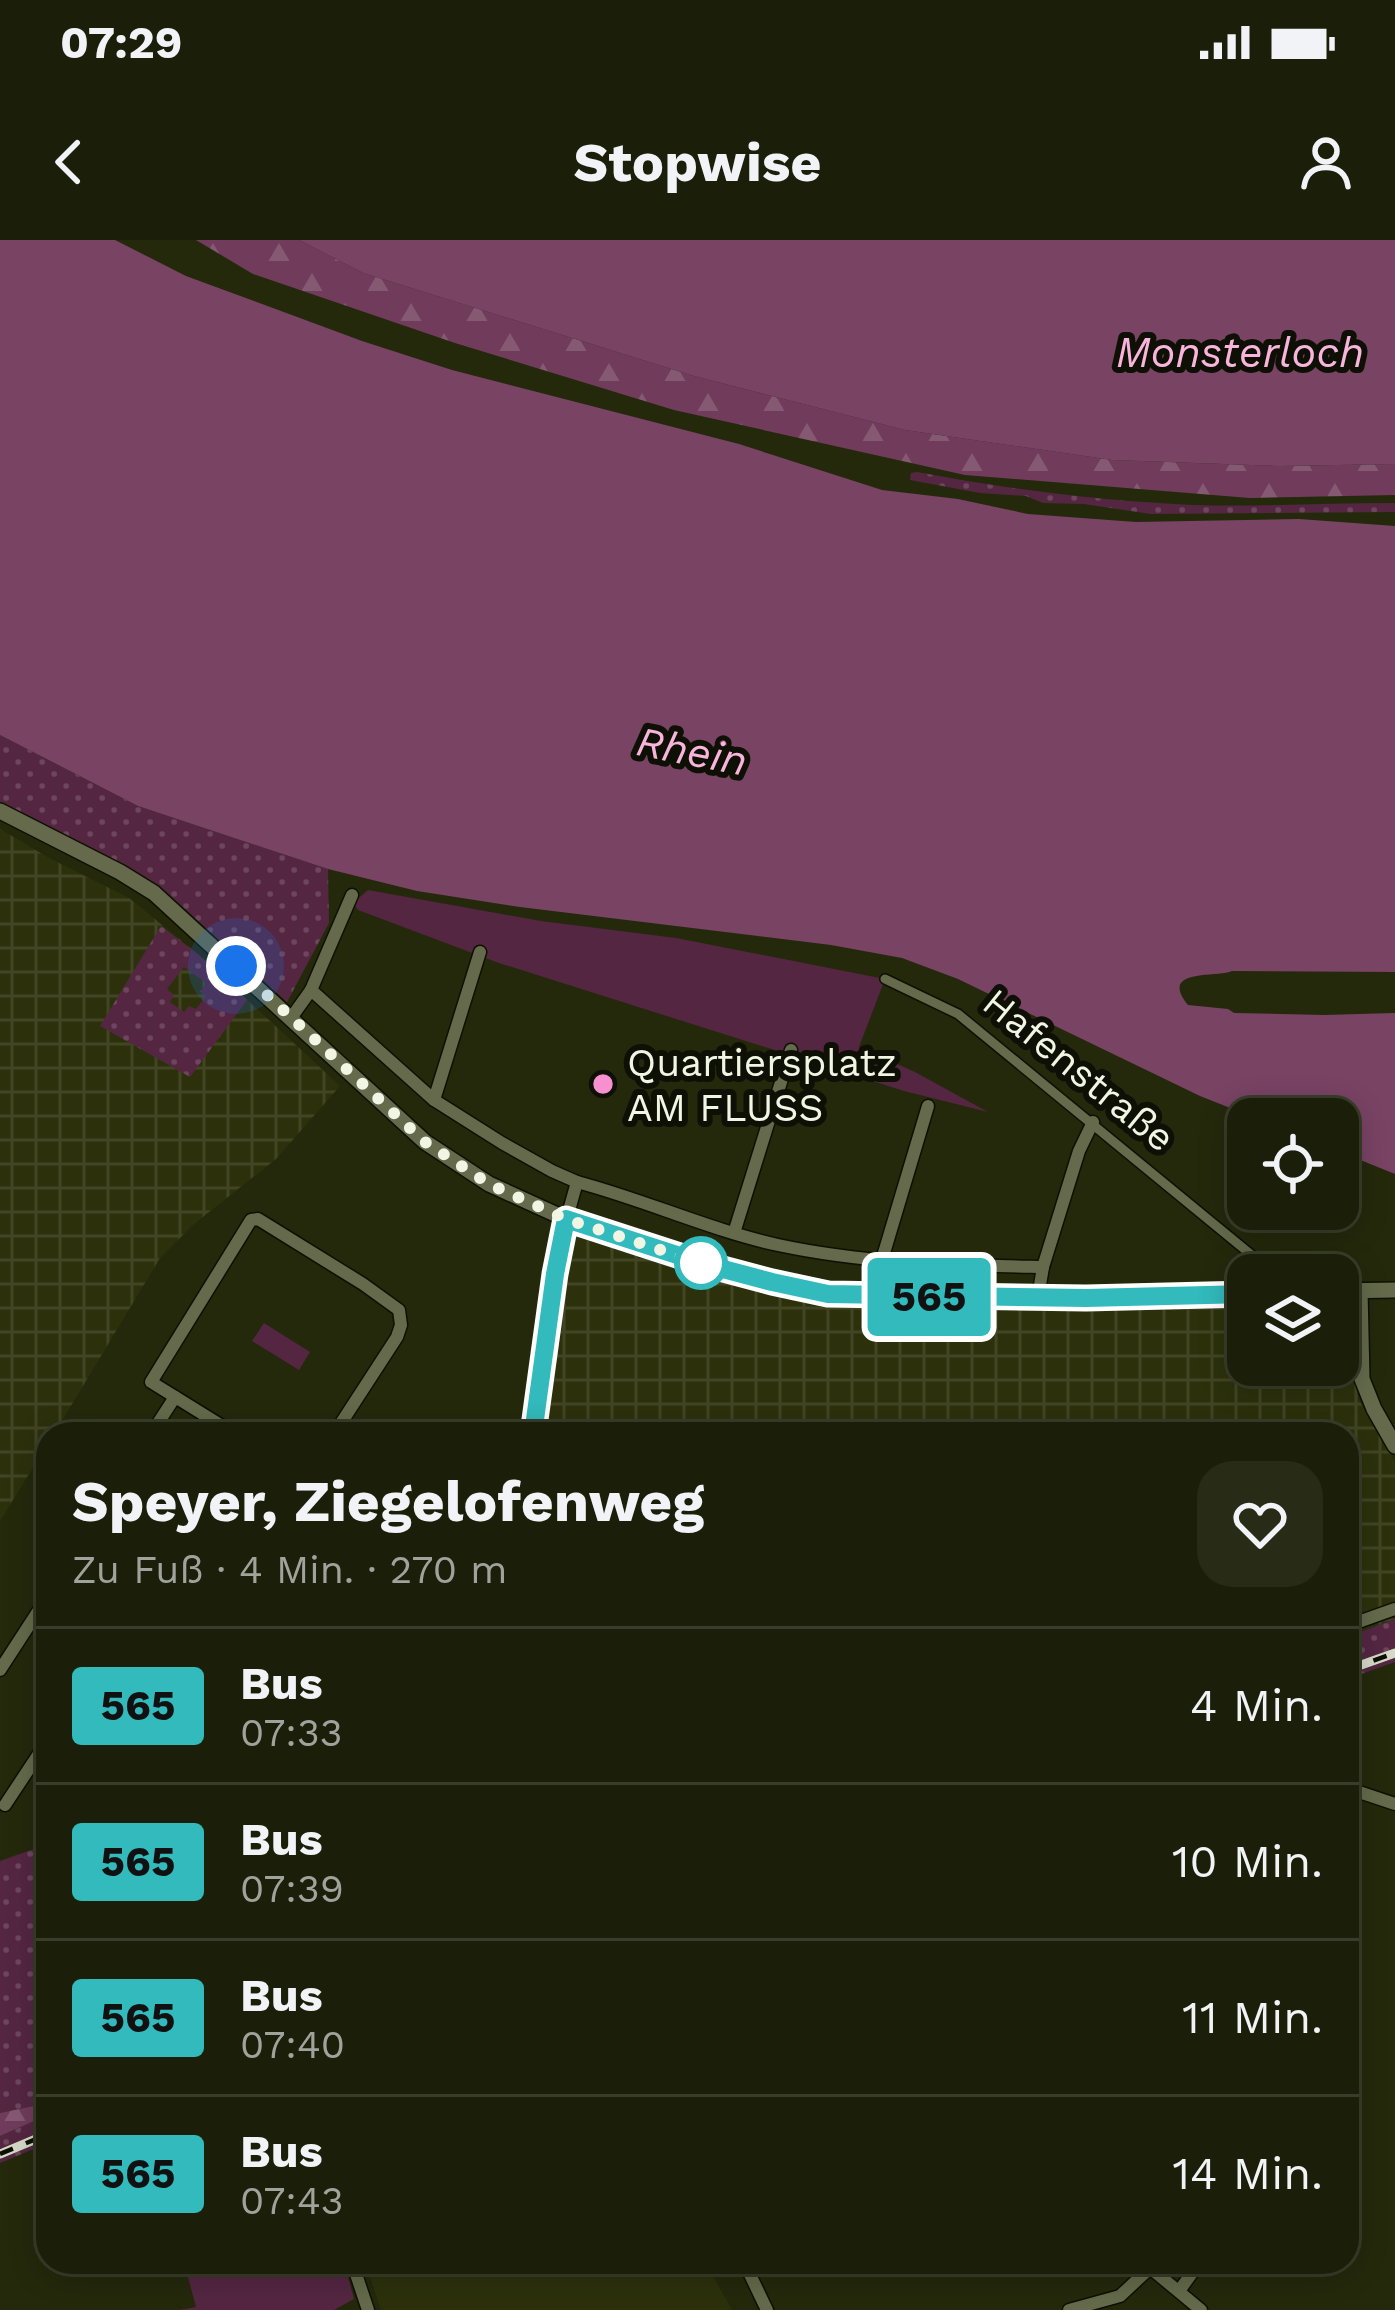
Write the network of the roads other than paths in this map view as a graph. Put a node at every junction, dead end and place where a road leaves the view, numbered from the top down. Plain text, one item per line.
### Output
1 (0, 811) edge
2 (352, 895) dead end
3 (480, 952) dead end
4 (885, 979) dead end
5 (311, 990) junction
6 (290, 1018) junction
7 (791, 1050) dead end
8 (434, 1100) junction
9 (928, 1106) dead end
10 (1093, 1122) junction
11 (577, 1182) junction
12 (566, 1219) junction
13 (734, 1233) junction
14 (1251, 1254) edge
15 (881, 1263) junction
16 (1043, 1267) junction
17 (1360, 1290) joint
18 (1395, 1290) edge
19 (1227, 1294) edge
20 (1037, 1297) junction
21 (175, 1397) junction
22 (159, 1422) edge
23 (216, 1422) edge
24 (342, 1422) edge
25 (534, 1422) edge
26 (1395, 1446) edge
27 (1395, 1609) edge
28 (36, 1615) edge
29 (1359, 1622) edge
30 (0, 1670) edge
31 (36, 1758) edge
32 (1359, 1792) edge
33 (1395, 1804) edge
34 (5, 1805) dead end
35 (356, 2274) edge
36 (750, 2274) edge
37 (1138, 2274) edge
38 (1157, 2274) edge
39 (1191, 2274) edge
40 (1179, 2291) junction
41 (368, 2310) edge
42 (767, 2310) edge
43 (1069, 2310) edge
44 (1201, 2310) edge

1 - 6 street
2 - 5 street
3 - 8 street
4 - 10 street, Hafenstraße
5 - 6 street
5 - 8 street
6 - 12 street
7 - 13 street
8 - 11 street
9 - 15 street
10 - 14 street, Hafenstraße
10 - 16 street
11 - 12 street
11 - 13 street
12 - 20 street
12 - 25 street
13 - 15 street
15 - 16 street
16 - 20 street
17 - 18 street
17 - 26 street
19 - 20 street
21 - 22 street
21 - 23 street
21 - 24 street
27 - 29 street
28 - 30 street
31 - 34 street
32 - 33 street
35 - 41 street
36 - 42 street
37 - 43 street
38 - 40 street
39 - 40 street
40 - 44 street

